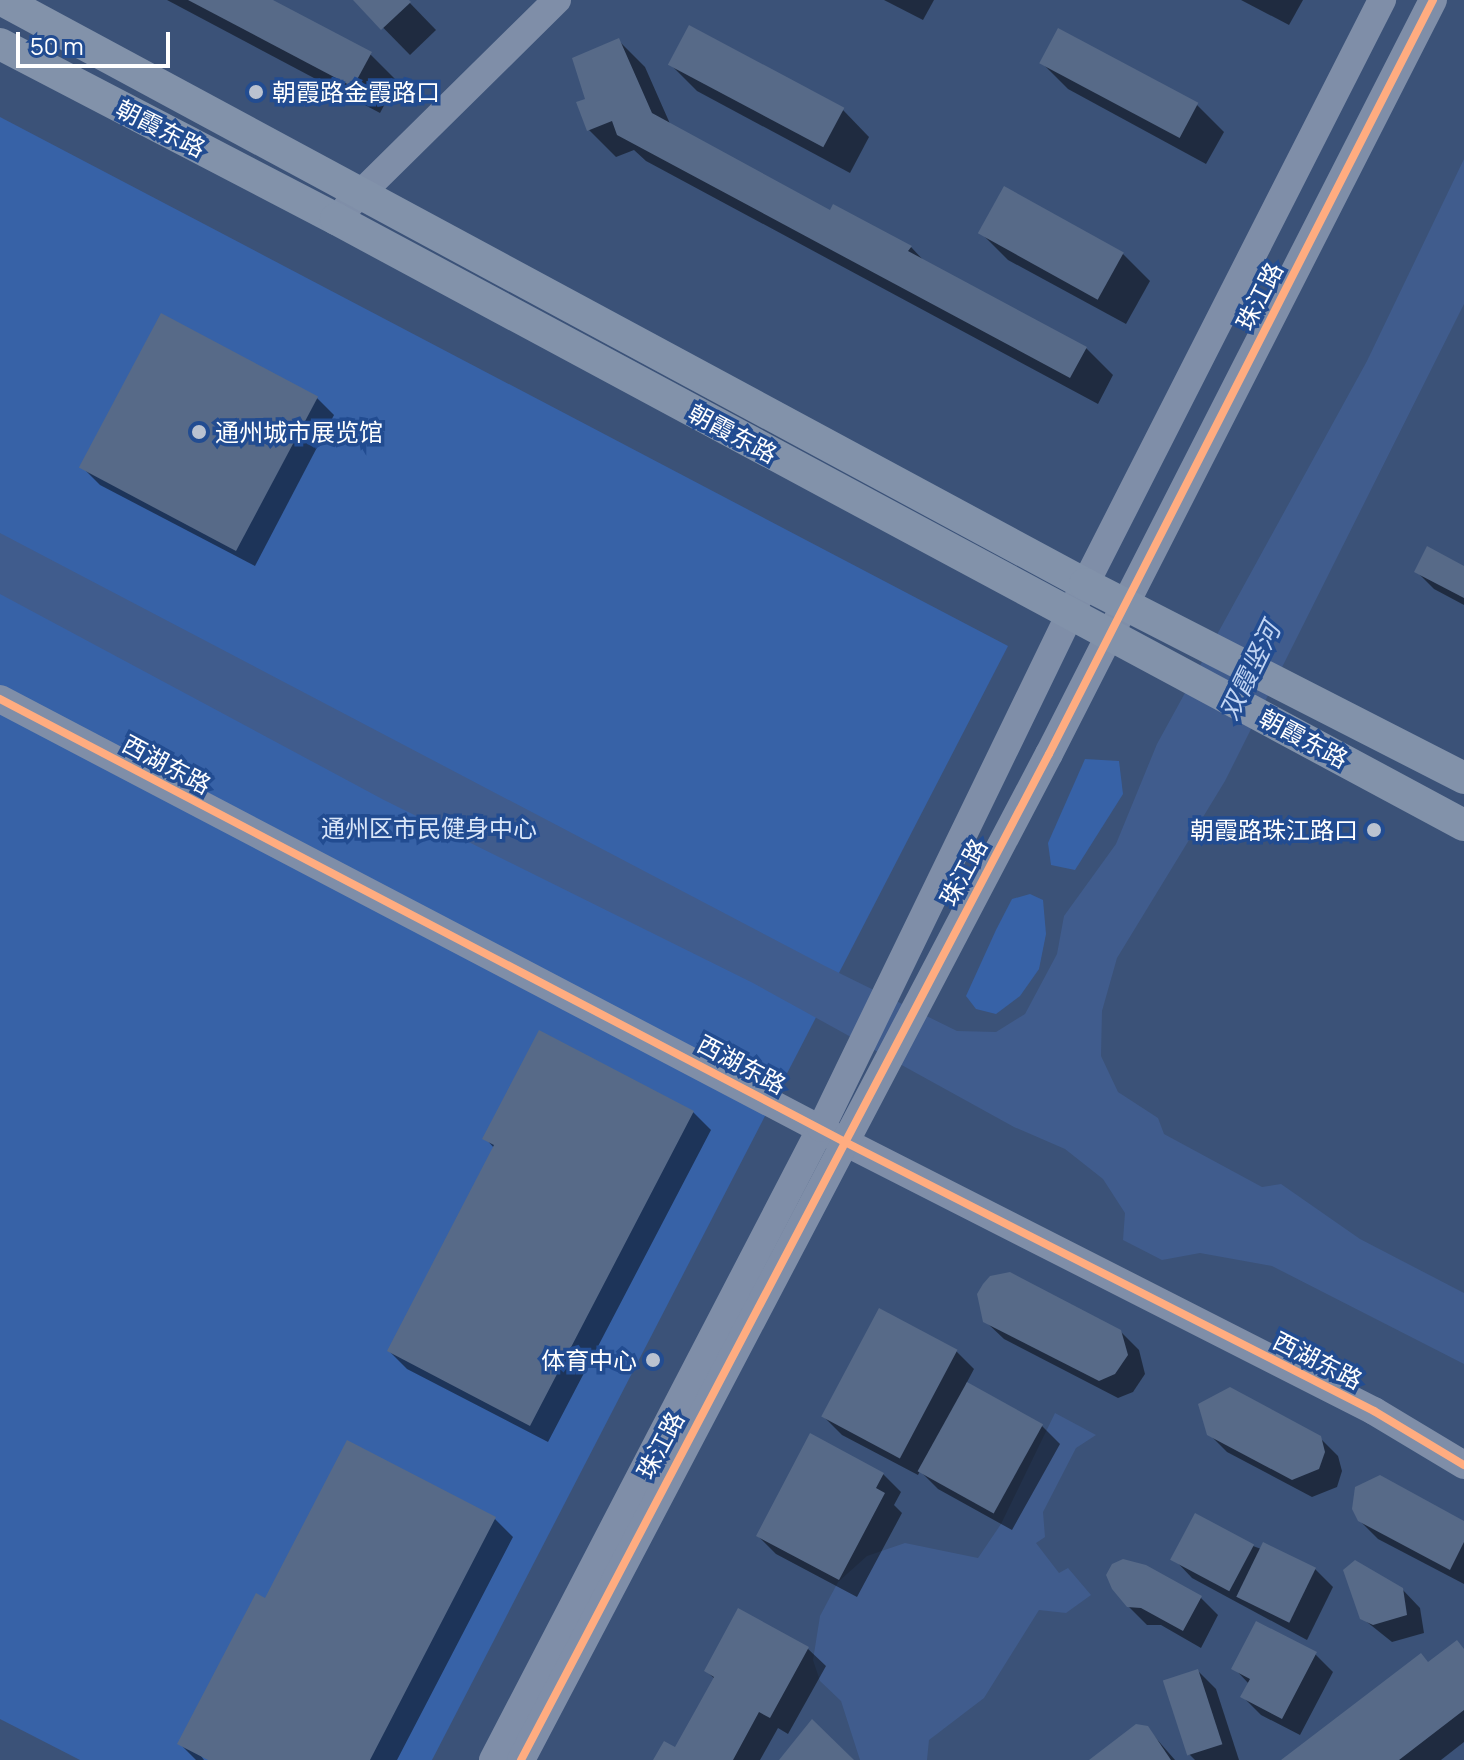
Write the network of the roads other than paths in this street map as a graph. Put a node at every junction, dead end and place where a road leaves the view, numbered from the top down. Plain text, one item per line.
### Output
1 (2, 0) edge
2 (557, 0) edge
3 (1382, 0) edge
4 (1433, 0) edge
5 (7, 51) edge
6 (360, 194) junction
7 (336, 219) junction
8 (1085, 584) junction
9 (1124, 601) junction
10 (1070, 614) junction
11 (1108, 634) junction
12 (0, 699) edge
13 (1464, 778) edge
14 (1464, 825) edge
15 (832, 1135) junction
16 (1464, 1465) edge
17 (493, 1760) edge
18 (521, 1760) edge

1 - 6 main road, 朝霞东路
2 - 6 street
3 - 8 street, 珠江路
4 - 9 street, 珠江路
5 - 7 main road, 朝霞东路
6 - 7 street
6 - 8 main road, 朝霞东路
7 - 10 main road, 朝霞东路
8 - 9 main road, 朝霞东路
8 - 10 street, 珠江路
9 - 11 street, 珠江路
9 - 13 main road, 朝霞东路
10 - 11 main road, 朝霞东路
10 - 15 street, 珠江路
11 - 14 main road, 朝霞东路
11 - 15 street, 珠江路
12 - 15 street, 西湖东路
15 - 16 street, 西湖东路
15 - 17 street, 珠江路
15 - 18 street, 珠江路

